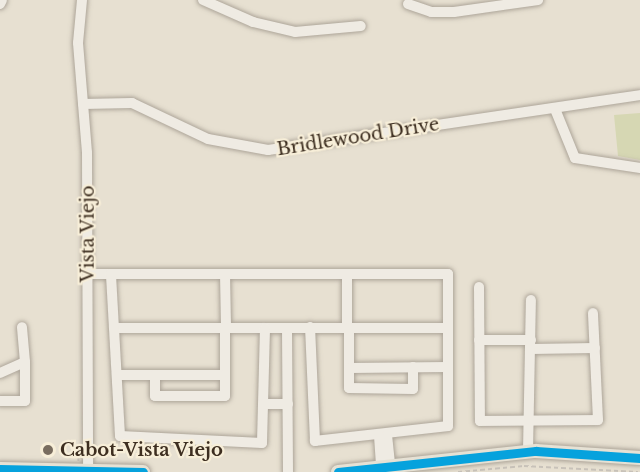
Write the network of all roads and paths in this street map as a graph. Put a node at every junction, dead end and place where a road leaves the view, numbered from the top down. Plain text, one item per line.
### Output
1 (2, 0) edge
2 (82, 0) edge
3 (203, 0) edge
4 (538, 0) edge
5 (0, 4) edge
6 (408, 4) dead end
7 (361, 26) dead end
8 (640, 96) edge
9 (83, 104) junction
10 (555, 110) junction
11 (640, 168) edge
12 (88, 274) junction
13 (111, 274) junction
14 (225, 274) junction
15 (347, 274) junction
16 (478, 287) dead end
17 (531, 300) dead end
18 (593, 313) dead end
19 (22, 327) dead end
20 (309, 327) junction
21 (114, 328) junction
22 (225, 328) junction
23 (265, 328) junction
24 (287, 328) junction
25 (348, 328) junction
26 (448, 328) junction
27 (479, 340) junction
28 (531, 344) junction
29 (595, 348) junction
30 (25, 362) junction
31 (448, 367) junction
32 (349, 368) junction
33 (413, 368) junction
34 (0, 373) edge
35 (118, 375) junction
36 (155, 375) junction
37 (225, 375) junction
38 (0, 401) edge
39 (265, 404) junction
40 (288, 404) junction
41 (531, 419) junction
42 (383, 436) junction
43 (532, 451) junction
44 (640, 458) edge
45 (386, 466) junction
46 (0, 469) edge
47 (88, 470) junction
48 (143, 472) edge
49 (288, 472) edge
50 (338, 472) edge
51 (458, 472) edge
52 (638, 472) edge

1 - 5 street
2 - 9 street, Vista Viejo
3 - 7 street
4 - 6 street
8 - 10 street, Bridlewood Drive
9 - 10 street, Bridlewood Drive
9 - 12 street, Vista Viejo
10 - 11 street
12 - 13 street
12 - 47 street, Vista Viejo
13 - 14 street
13 - 21 street
14 - 15 street
14 - 22 street
15 - 25 street
15 - 26 street
16 - 27 street
17 - 28 street
18 - 29 street
19 - 30 street
20 - 24 street
20 - 25 street
20 - 42 street
21 - 22 street
21 - 35 street
22 - 23 street
22 - 37 street
23 - 24 street
23 - 39 street
24 - 40 street
25 - 26 street
25 - 32 street
26 - 31 street
27 - 28 street
27 - 41 street
28 - 29 street
28 - 41 street
29 - 41 street
30 - 34 street
30 - 38 street
31 - 33 street
31 - 42 street
32 - 33 street
32 - 33 street
35 - 36 street
35 - 39 street
36 - 37 street
36 - 37 street
39 - 40 street
40 - 49 street
41 - 43 street
42 - 45 street
43 - 44 main road
43 - 45 main road
45 - 50 main road
46 - 47 main road
47 - 48 main road
51 - 52 path

